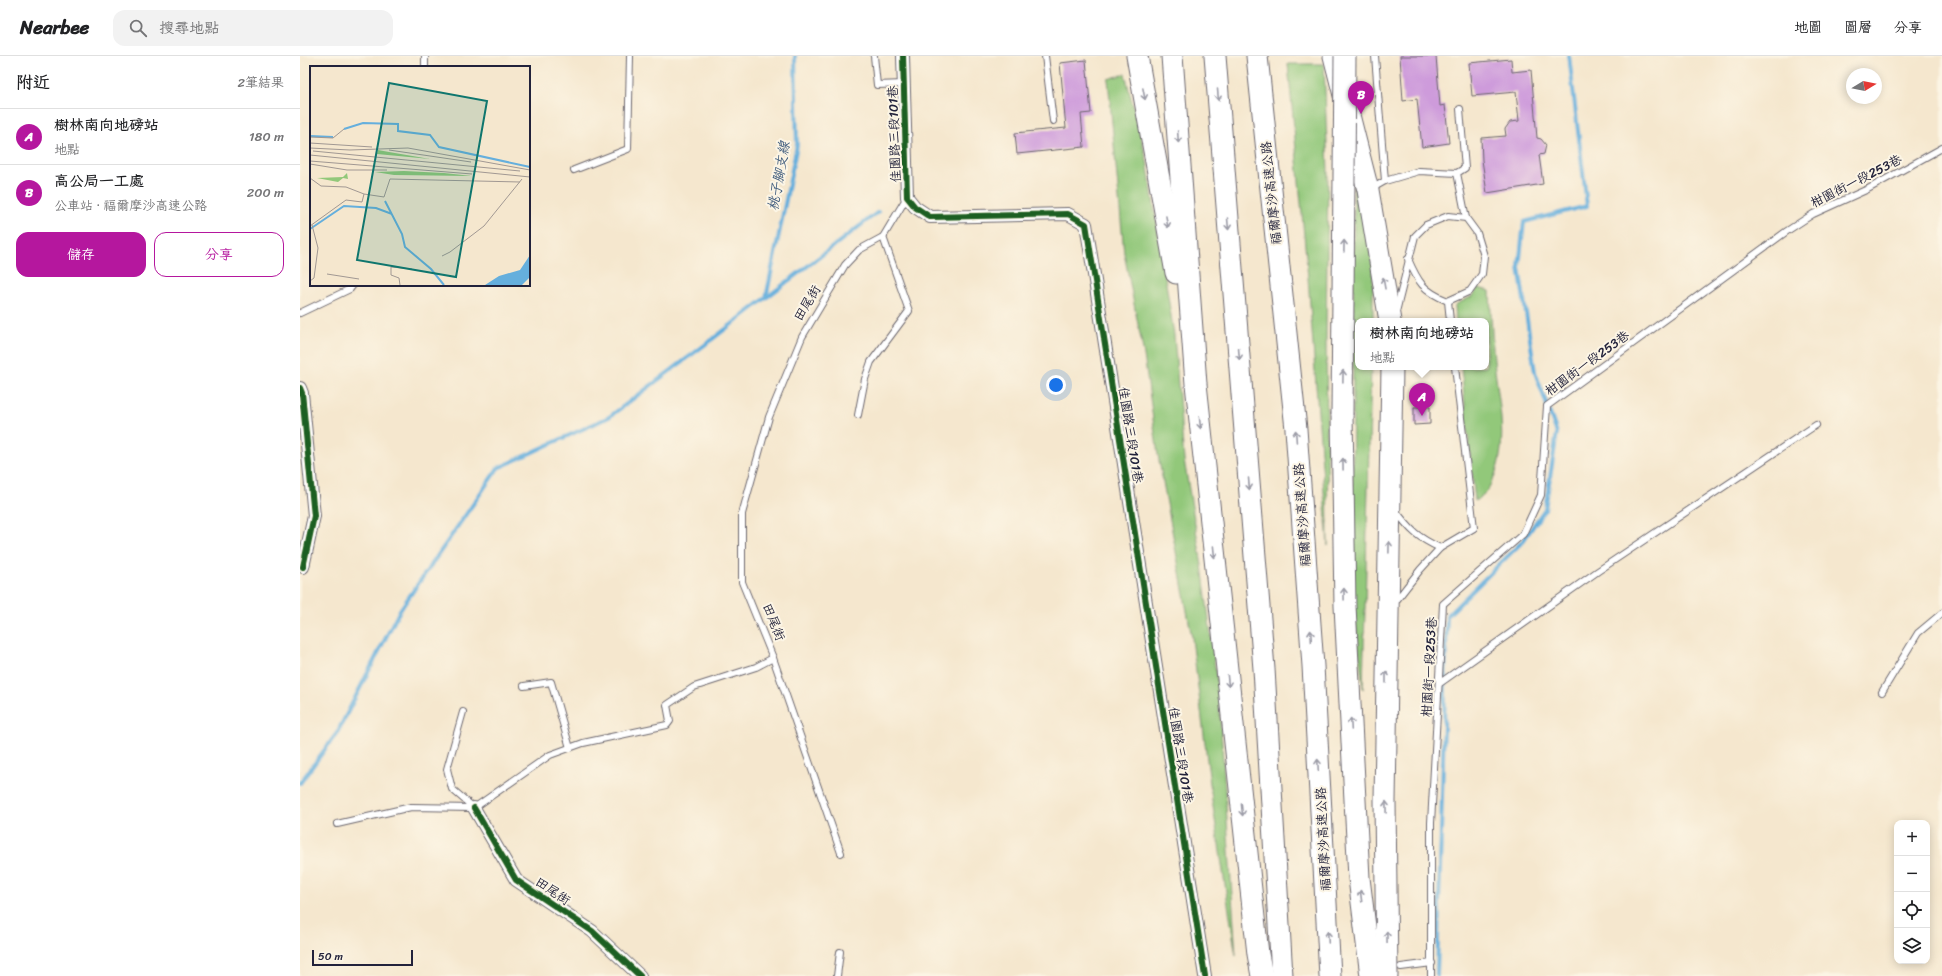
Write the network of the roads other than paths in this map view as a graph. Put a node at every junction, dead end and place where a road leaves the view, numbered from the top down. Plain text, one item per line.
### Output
1 (630, 56) edge
2 (874, 56) edge
3 (903, 56) edge
4 (1045, 56) edge
5 (1136, 56) edge
6 (1172, 56) edge
7 (1215, 56) edge
8 (1257, 56) edge
9 (1334, 56) edge
10 (1345, 56) edge
11 (1375, 56) edge
12 (904, 84) junction
13 (1460, 109) dead end
14 (1053, 121) dead end
15 (1942, 148) edge
16 (574, 170) dead end
17 (1457, 173) junction
18 (1376, 186) junction
19 (907, 198) junction
20 (1466, 218) junction
21 (883, 237) junction
22 (1408, 259) junction
23 (352, 286) edge
24 (1448, 301) junction
25 (300, 313) edge
26 (1390, 318) edge
27 (1395, 318) edge
28 (1450, 318) edge
29 (1392, 370) edge
30 (1455, 370) edge
31 (1196, 384) junction
32 (300, 388) edge
33 (858, 415) dead end
34 (1816, 424) dead end
35 (1390, 504) junction
36 (1440, 548) junction
37 (303, 567) dead end
38 (1388, 611) junction
39 (1942, 613) edge
40 (773, 658) junction
41 (1440, 683) junction
42 (524, 686) dead end
43 (1882, 692) dead end
44 (463, 712) dead end
45 (570, 748) junction
46 (474, 808) junction
47 (337, 824) dead end
48 (841, 852) dead end
49 (840, 952) dead end
50 (1432, 963) junction
51 (1394, 971) edge
52 (640, 976) edge
53 (837, 976) edge
54 (1205, 976) edge
55 (1262, 976) edge
56 (1282, 976) edge
57 (1330, 976) edge
58 (1371, 976) edge
59 (1431, 976) edge

1 - 16 lane
2 - 12 lane
3 - 12 street, 佳園路三段101巷
4 - 14 lane
5 -> 31 highway
6 -> 31 highway
7 -> 56 highway
57 -> 8 highway, 福爾摩沙高速公路
9 - 18 highway
58 -> 10 highway, bridge
11 - 18 lane
12 - 19 street, 佳園路三段101巷
13 - 17 lane
15 - 41 lane, 柑園街一段253巷
17 - 18 lane
17 - 20 lane
26 -> 18 highway
19 - 21 lane, 田尾街
19 - 54 street, 佳園路三段101巷
20 - 22 lane
20 - 24 lane
21 - 33 lane
21 - 40 lane, 田尾街
22 - 24 lane
22 - 27 lane
23 - 25 lane
24 - 28 lane
29 - 35 highway
30 - 36 lane
31 -> 55 highway
32 - 37 street
34 - 41 lane
35 - 36 lane
38 -> 35 highway
36 - 38 lane
51 -> 38 highway
39 - 43 lane
40 - 45 lane, 田尾街
40 - 48 lane
41 - 50 lane, 柑園街一段253巷
42 - 45 lane
44 - 46 lane
45 - 46 lane, 田尾街
46 - 47 lane
46 - 52 street, 田尾街
49 - 53 lane
50 - 51 lane
50 - 59 lane, 柑園街一段253巷

